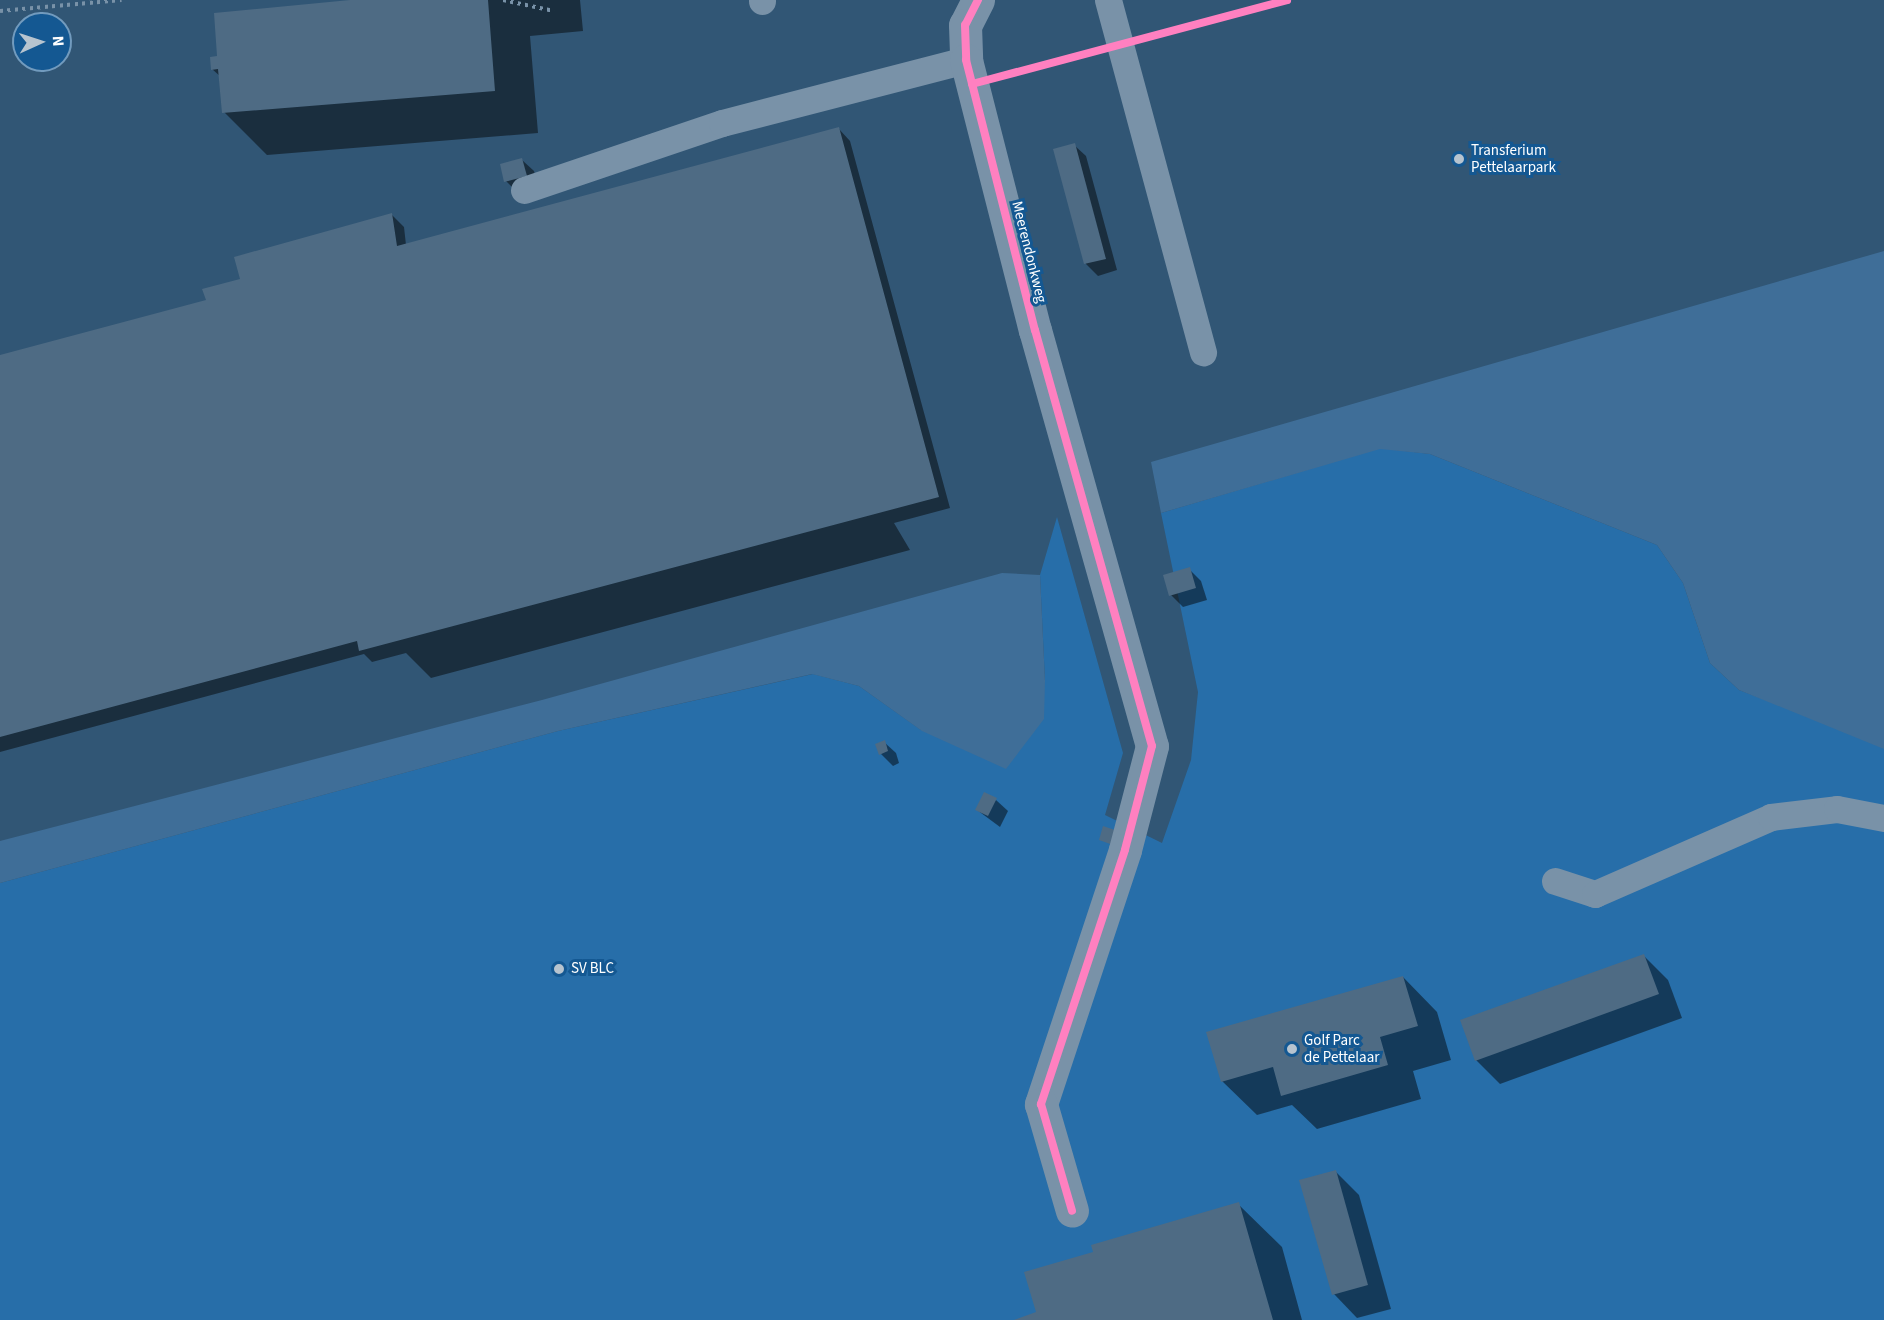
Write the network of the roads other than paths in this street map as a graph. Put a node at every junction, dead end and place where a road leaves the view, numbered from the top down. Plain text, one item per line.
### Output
1 (978, 0) edge
2 (1108, 0) edge
3 (966, 60) junction
4 (524, 190) dead end
5 (1203, 352) dead end
6 (1884, 819) edge
7 (1555, 881) dead end
8 (1072, 1211) dead end

1 - 3 street, Meerendonkweg
2 - 5 lane
3 - 4 lane
3 - 8 street, Meerendonkweg
6 - 7 lane

